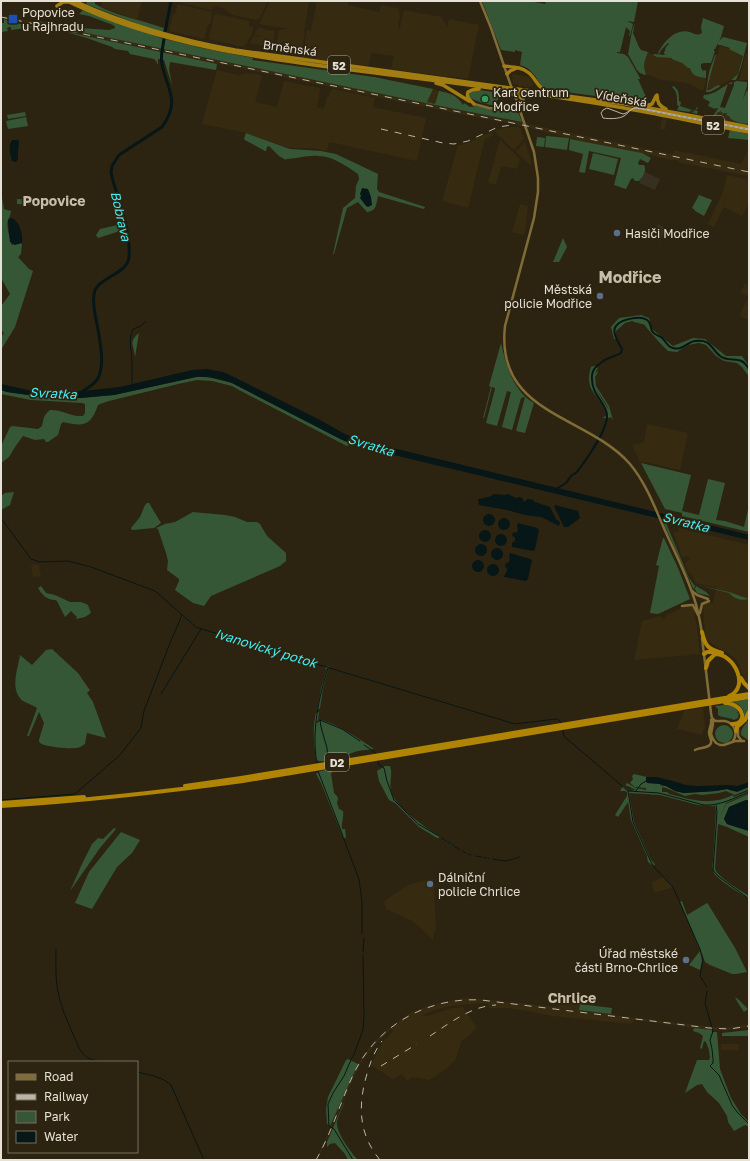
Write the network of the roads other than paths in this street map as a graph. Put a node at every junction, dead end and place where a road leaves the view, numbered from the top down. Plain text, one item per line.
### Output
1 (58, 1) edge
2 (480, 1) edge
3 (74, 2) edge
4 (168, 37) junction
5 (504, 66) junction
6 (518, 68) junction
7 (507, 74) junction
8 (416, 78) junction
9 (535, 80) junction
10 (489, 88) junction
11 (518, 89) junction
12 (558, 95) junction
13 (523, 100) dead end
14 (474, 104) junction
15 (632, 105) junction
16 (519, 109) junction
17 (677, 112) junction
18 (749, 127) edge
19 (749, 132) edge
20 (692, 590) junction
21 (682, 606) dead end
22 (699, 618) junction
23 (702, 632) junction
24 (704, 654) junction
25 (716, 654) junction
26 (728, 656) junction
27 (706, 668) junction
28 (749, 688) edge
29 (749, 696) edge
30 (723, 698) junction
31 (714, 703) junction
32 (749, 712) edge
33 (711, 713) junction
34 (712, 717) junction
35 (722, 721) junction
36 (732, 724) junction
37 (741, 724) junction
38 (712, 729) junction
39 (736, 733) junction
40 (742, 741) junction
41 (732, 742) junction
42 (695, 750) dead end
43 (1, 805) edge

1 - 3 highway, Brněnská
2 - 5 main road
3 - 4 highway, Brněnská / 52
4 - 8 highway, Brněnská / 52
4 - 11 highway, Brněnská / 52
5 - 6 highway
5 - 7 main road
6 - 7 highway
6 - 9 highway
7 - 16 main road
8 - 10 highway, Brněnská / 52
8 - 14 highway
9 - 11 highway
9 - 12 highway
10 - 13 highway
10 - 14 highway
10 - 19 highway, Vídeňská / 52
11 - 12 highway, Brněnská / 52
12 - 15 highway, Vídeňská / 52
14 - 16 main road
15 - 17 highway, Vídeňská / 52
15 - 17 highway
16 - 20 main road
17 - 18 highway, Vídeňská / 52
20 - 22 main road
20 - 22 main road
21 - 22 main road
22 - 23 main road
23 - 24 main road
23 - 26 highway
24 - 25 highway
24 - 26 highway
24 - 27 main road
25 - 27 highway
25 - 30 highway
26 - 28 highway
27 - 33 main road
29 - 30 highway, D2
29 - 31 highway, D2
30 - 43 highway, D2
31 - 36 highway
31 - 43 highway, D2
32 - 37 highway
33 - 34 main road
33 - 42 main road
34 - 35 main road
34 - 38 main road
35 - 36 main road
35 - 38 main road
36 - 39 main road
37 - 39 highway
37 - 40 main road
38 - 41 main road
39 - 40 main road
39 - 41 main road
40 - 41 main road

